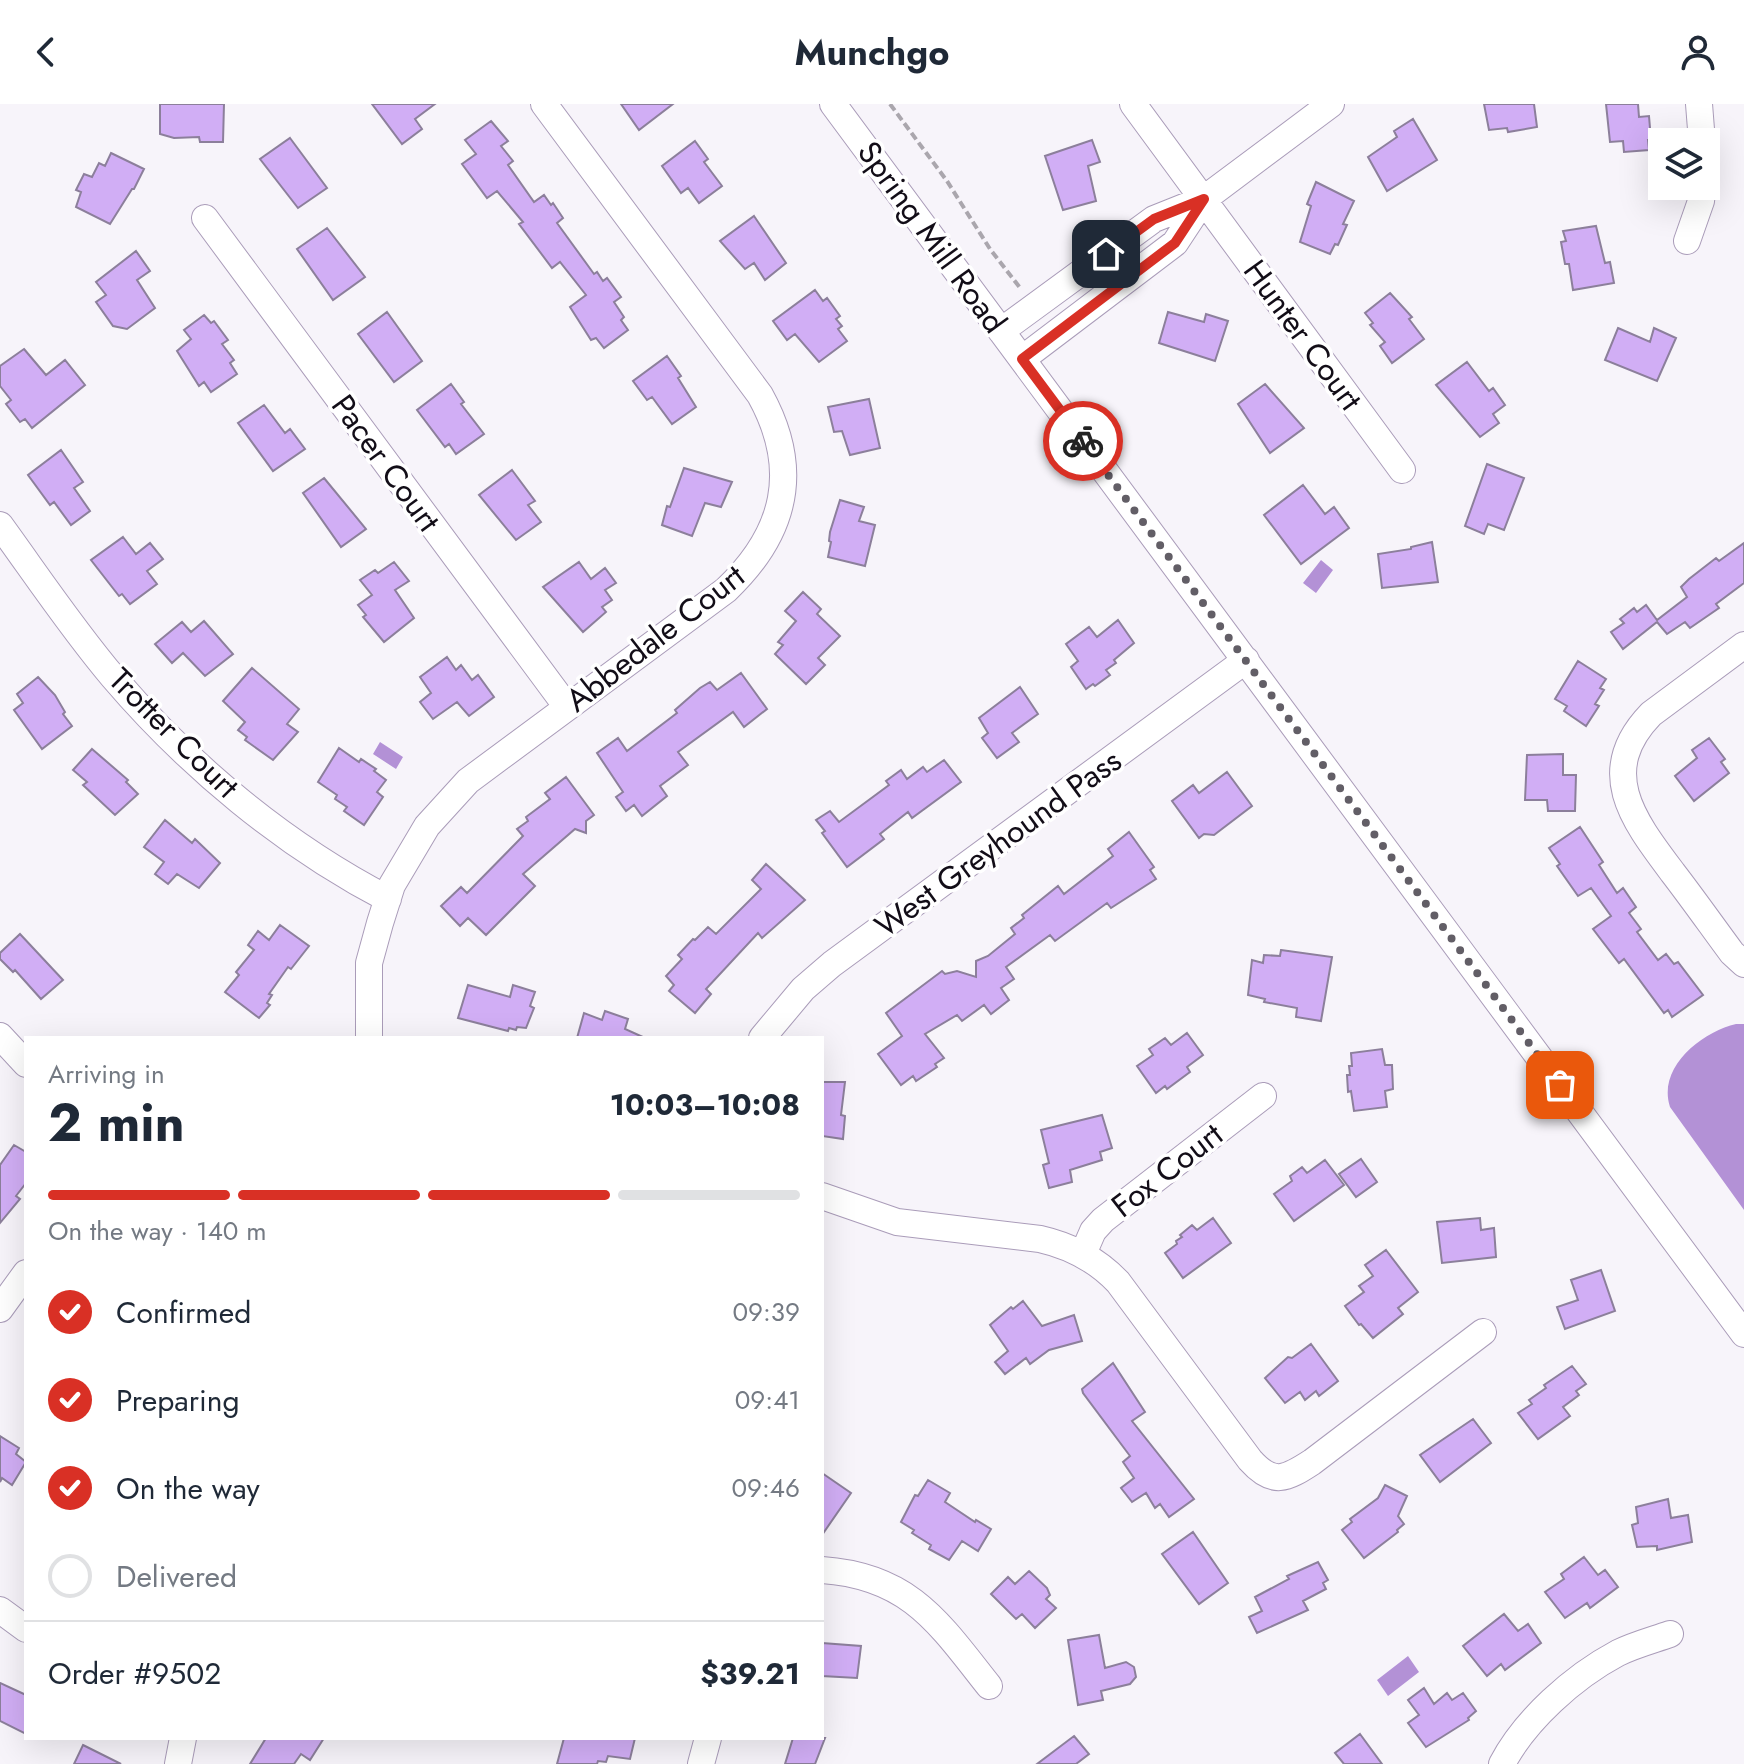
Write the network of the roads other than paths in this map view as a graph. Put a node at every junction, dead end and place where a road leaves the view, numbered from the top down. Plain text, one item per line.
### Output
1 (544, 104) edge
2 (833, 104) edge
3 (1133, 104) edge
4 (1331, 104) edge
5 (1699, 104) edge
6 (1701, 128) edge
7 (1204, 199) junction
8 (1701, 200) edge
9 (205, 218) dead end
10 (1687, 241) dead end
11 (1001, 331) junction
12 (1022, 359) junction
13 (1402, 470) dead end
14 (0, 525) edge
15 (1744, 645) edge
16 (1246, 660) junction
17 (567, 707) junction
18 (388, 899) junction
19 (1744, 964) edge
20 (0, 1036) edge
21 (369, 1036) edge
22 (764, 1036) edge
23 (24, 1062) edge
24 (1263, 1096) dead end
25 (824, 1197) edge
26 (1083, 1254) junction
27 (24, 1276) edge
28 (0, 1309) edge
29 (1483, 1332) dead end
30 (1744, 1334) edge
31 (824, 1570) edge
32 (0, 1610) edge
33 (24, 1628) edge
34 (1670, 1634) dead end
35 (989, 1686) dead end
36 (183, 1740) edge
37 (707, 1740) edge
38 (178, 1764) edge
39 (701, 1764) edge
40 (1502, 1764) edge

1 - 17 street, Abbedale Court
2 - 11 street, Spring Mill Road
3 - 7 street, Hunter Court
4 - 7 street
5 - 6 street
7 - 11 street
7 - 12 street
7 - 13 street, Hunter Court
8 - 10 street
9 - 17 street, Pacer Court
11 - 12 street, Spring Mill Road
12 - 16 street, Spring Mill Road
14 - 18 street, Trotter Court
15 - 19 street
16 - 22 street, West Greyhound Pass
16 - 30 street, Spring Mill Road
17 - 18 street, Abbedale Court
18 - 21 street, Abbedale Court
20 - 23 street
24 - 26 street, Fox Court
25 - 26 street
26 - 29 street
27 - 28 street
31 - 35 street
32 - 33 street
34 - 40 street
36 - 38 street
37 - 39 street

